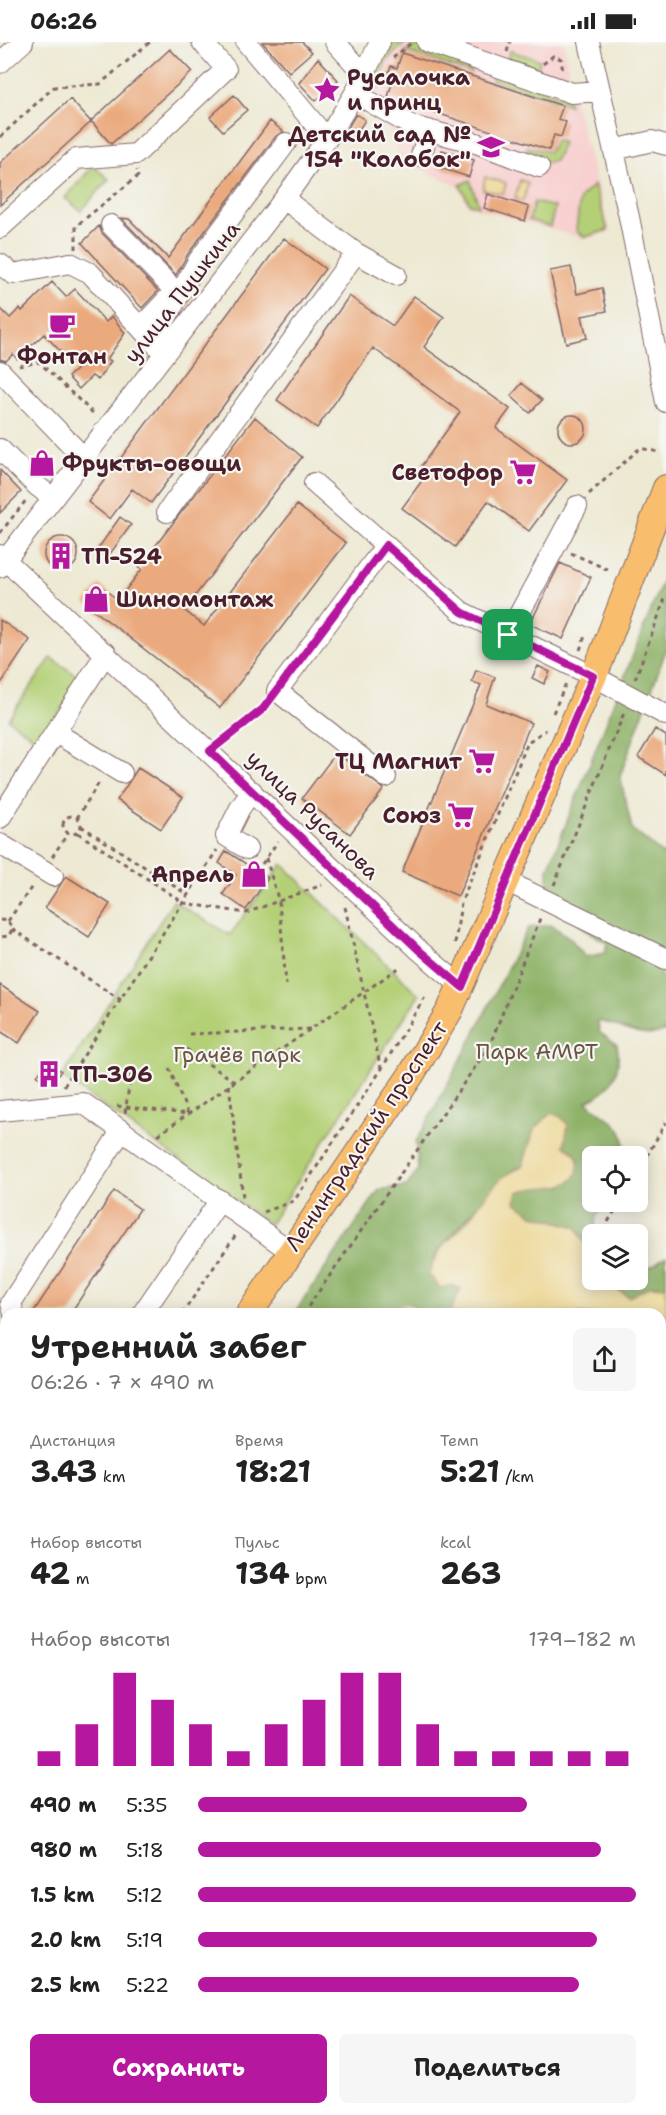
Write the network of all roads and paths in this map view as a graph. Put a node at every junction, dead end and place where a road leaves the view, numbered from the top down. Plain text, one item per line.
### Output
1 (23, 42) edge
2 (150, 42) edge
3 (202, 42) edge
4 (246, 42) edge
5 (335, 42) edge
6 (380, 42) edge
7 (412, 42) edge
8 (427, 42) edge
9 (589, 42) edge
10 (390, 60) dead end
11 (0, 63) edge
12 (363, 73) junction
13 (600, 91) junction
14 (355, 93) junction
15 (429, 130) junction
16 (0, 137) edge
17 (327, 139) junction
18 (286, 143) dead end
19 (666, 145) edge
20 (614, 150) junction
21 (421, 156) dead end
22 (539, 167) dead end
23 (284, 199) junction
24 (111, 225) dead end
25 (0, 228) edge
26 (356, 253) junction
27 (0, 264) edge
28 (396, 275) dead end
29 (153, 341) junction
30 (5, 370) edge
31 (666, 402) edge
32 (94, 414) dead end
33 (0, 449) edge
34 (658, 452) dead end
35 (84, 458) junction
36 (314, 483) dead end
37 (666, 488) edge
38 (53, 498) junction
39 (577, 506) joint
40 (167, 512) dead end
41 (386, 545) junction
42 (555, 546) junction
43 (2, 560) edge
44 (607, 581) dead end
45 (666, 596) edge
46 (587, 632) dead end
47 (508, 635) junction
48 (106, 653) junction
49 (583, 672) junction
50 (277, 691) junction
51 (631, 696) junction
52 (666, 715) edge
53 (56, 732) junction
54 (210, 751) junction
55 (116, 769) joint
56 (386, 777) dead end
57 (252, 791) junction
58 (0, 818) edge
59 (77, 818) junction
60 (81, 826) junction
61 (78, 833) junction
62 (226, 836) junction
63 (278, 841) dead end
64 (0, 844) edge
65 (247, 849) dead end
66 (266, 858) junction
67 (262, 864) dead end
68 (52, 876) dead end
69 (506, 881) junction
70 (322, 885) dead end
71 (188, 895) junction
72 (547, 901) junction
73 (279, 902) junction
74 (184, 903) junction
75 (345, 907) dead end
76 (0, 920) edge
77 (12, 929) junction
78 (0, 937) edge
79 (454, 945) dead end
80 (666, 959) edge
81 (400, 966) dead end
82 (286, 985) dead end
83 (462, 987) junction
84 (364, 992) junction
85 (426, 995) dead end
86 (121, 1000) junction
87 (312, 1029) junction
88 (189, 1034) dead end
89 (186, 1049) dead end
90 (132, 1067) dead end
91 (169, 1068) dead end
92 (381, 1070) junction
93 (234, 1081) junction
94 (229, 1085) junction
95 (126, 1105) junction
96 (51, 1106) junction
97 (92, 1108) junction
98 (0, 1111) edge
99 (188, 1114) junction
100 (666, 1122) edge
101 (122, 1130) junction
102 (143, 1145) junction
103 (648, 1154) edge
104 (220, 1200) junction
105 (614, 1212) edge
106 (246, 1219) junction
107 (608, 1222) dead end
108 (290, 1251) junction
109 (12, 1308) edge
110 (146, 1308) edge
111 (186, 1308) edge
112 (253, 1308) edge
113 (307, 1308) edge

1 - 11 street
2 - 16 path
3 - 25 street
4 - 17 street
5 - 12 street
6 - 12 street, улица Пушкина
7 - 10 path
8 - 13 street
9 - 13 street
12 - 14 street, улица Пушкина
13 - 20 street
14 - 15 street
14 - 17 street, улица Пушкина
15 - 21 street
15 - 22 street
17 - 23 street, улица Пушкина
18 - 29 street
19 - 20 street
20 - 31 street
23 - 26 street
23 - 29 street, улица Пушкина
24 - 29 street
26 - 28 street
26 - 40 street
27 - 29 street
29 - 35 street, улица Пушкина
30 - 32 path
30 - 35 street
33 - 38 street
34 - 39 path
35 - 38 street, улица Пушкина
36 - 41 street
37 - 49 main road, Ленинградский проспект
38 - 43 street, улица Пушкина
39 - 42 street
41 - 47 street
41 - 50 street
42 - 44 path
42 - 47 street
43 - 48 street, улица Русанова
45 - 51 path
46 - 49 path
47 - 49 street
48 - 53 street
48 - 54 street, улица Русанова
49 - 51 street
49 - 69 main road, Ленинградский проспект
49 - 79 path
50 - 54 path
50 - 56 street
51 - 52 street
51 - 72 path
53 - 55 street
53 - 58 street
54 - 57 street, улица Русанова
55 - 59 path
57 - 62 street
57 - 83 street, улица Русанова
59 - 60 path
59 - 61 path
60 - 61 path
60 - 71 path
61 - 74 path
62 - 65 street
62 - 71 path
63 - 66 path
64 - 68 street
66 - 67 path
66 - 73 path
69 - 72 street
69 - 83 main road, Ленинградский проспект
70 - 73 path
71 - 74 path
72 - 80 street
72 - 113 path
73 - 74 path
73 - 82 path
74 - 86 path
75 - 84 path
76 - 77 path
77 - 78 path
77 - 86 path
81 - 84 path
83 - 108 main road, Ленинградский проспект
84 - 87 path
84 - 92 path
85 - 92 path
86 - 96 path
87 - 88 path
87 - 93 path
89 - 93 path
90 - 95 path
91 - 99 path
92 - 106 path
93 - 94 path
94 - 99 path
94 - 106 path
95 - 97 path
95 - 99 path
95 - 101 path
96 - 97 street
96 - 98 street
97 - 101 street
99 - 102 path
100 - 103 path
101 - 102 street
101 - 109 street
102 - 104 street
104 - 106 street
104 - 110 street
105 - 107 path
106 - 108 street
106 - 111 path
108 - 112 main road, Ленинградский проспект

